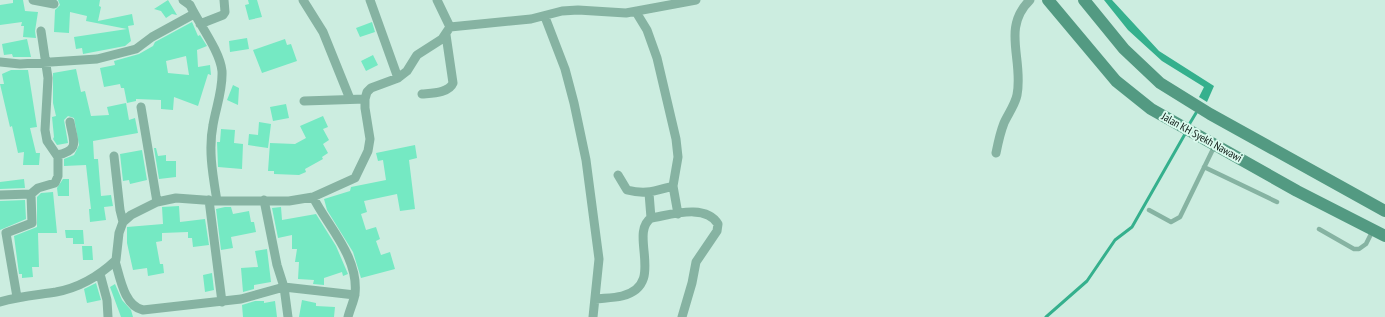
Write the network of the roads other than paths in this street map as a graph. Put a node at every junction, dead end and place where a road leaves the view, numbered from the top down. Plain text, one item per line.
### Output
1 (33, 0) edge
2 (224, 0) edge
3 (303, 0) edge
4 (370, 0) edge
5 (437, 0) edge
6 (696, 0) edge
7 (1030, 0) edge
8 (1048, 0) edge
9 (1084, 0) edge
10 (54, 4) dead end
11 (189, 5) edge
12 (636, 12) junction
13 (545, 17) junction
14 (200, 24) junction
15 (41, 31) dead end
16 (448, 31) junction
17 (0, 62) edge
18 (47, 62) junction
19 (398, 78) junction
20 (422, 94) dead end
21 (350, 99) junction
22 (365, 99) junction
23 (304, 100) dead end
24 (141, 107) dead end
25 (70, 122) dead end
26 (1216, 143) junction
27 (996, 153) dead end
28 (57, 155) junction
29 (114, 156) dead end
30 (1204, 167) junction
31 (618, 175) dead end
32 (673, 186) junction
33 (650, 193) junction
34 (31, 194) junction
35 (0, 195) edge
36 (313, 197) junction
37 (264, 200) junction
38 (213, 201) junction
39 (157, 202) junction
40 (1277, 202) dead end
41 (1149, 210) dead end
42 (1385, 211) edge
43 (678, 214) junction
44 (651, 218) junction
45 (123, 222) junction
46 (1319, 229) dead end
47 (1373, 230) junction
48 (3, 234) edge
49 (1385, 236) edge
50 (116, 261) junction
51 (100, 274) junction
52 (284, 287) junction
53 (355, 295) junction
54 (17, 297) junction
55 (595, 298) junction
56 (0, 302) edge
57 (222, 302) junction
58 (108, 317) edge
59 (288, 317) edge
60 (348, 317) edge
61 (593, 317) edge
62 (682, 317) edge

1 - 10 street
2 - 14 street
3 - 21 street
4 - 19 street
5 - 16 street
6 - 12 street
7 - 27 street
8 - 26 main road, Jalan KH Syekh Nawawi
9 - 42 main road
11 - 14 street
11 - 18 street
12 - 13 street
12 - 32 street
13 - 16 street
13 - 55 street
14 - 38 street
15 - 18 street
16 - 19 street
16 - 20 street
17 - 18 street
18 - 28 street
19 - 22 street
21 - 22 street
21 - 23 street
22 - 36 street
24 - 39 street
25 - 28 street
26 - 30 lane
26 - 47 main road, Jalan KH Syekh Nawawi
28 - 34 street
29 - 45 street
30 - 40 lane
30 - 41 lane
31 - 33 street
32 - 33 street
32 - 43 street
33 - 44 street
34 - 35 street
34 - 48 street
36 - 37 street
36 - 53 street
37 - 38 street
37 - 52 street
38 - 39 street
38 - 57 street
39 - 45 street
43 - 44 street
43 - 62 street
44 - 55 street
45 - 50 street
46 - 47 lane
47 - 49 main road, Jalan KH Syekh Nawawi
48 - 54 street
50 - 51 street
50 - 57 street
51 - 54 street
51 - 58 street
52 - 53 street
52 - 57 street
52 - 59 street
53 - 60 street
54 - 56 street
55 - 61 street

